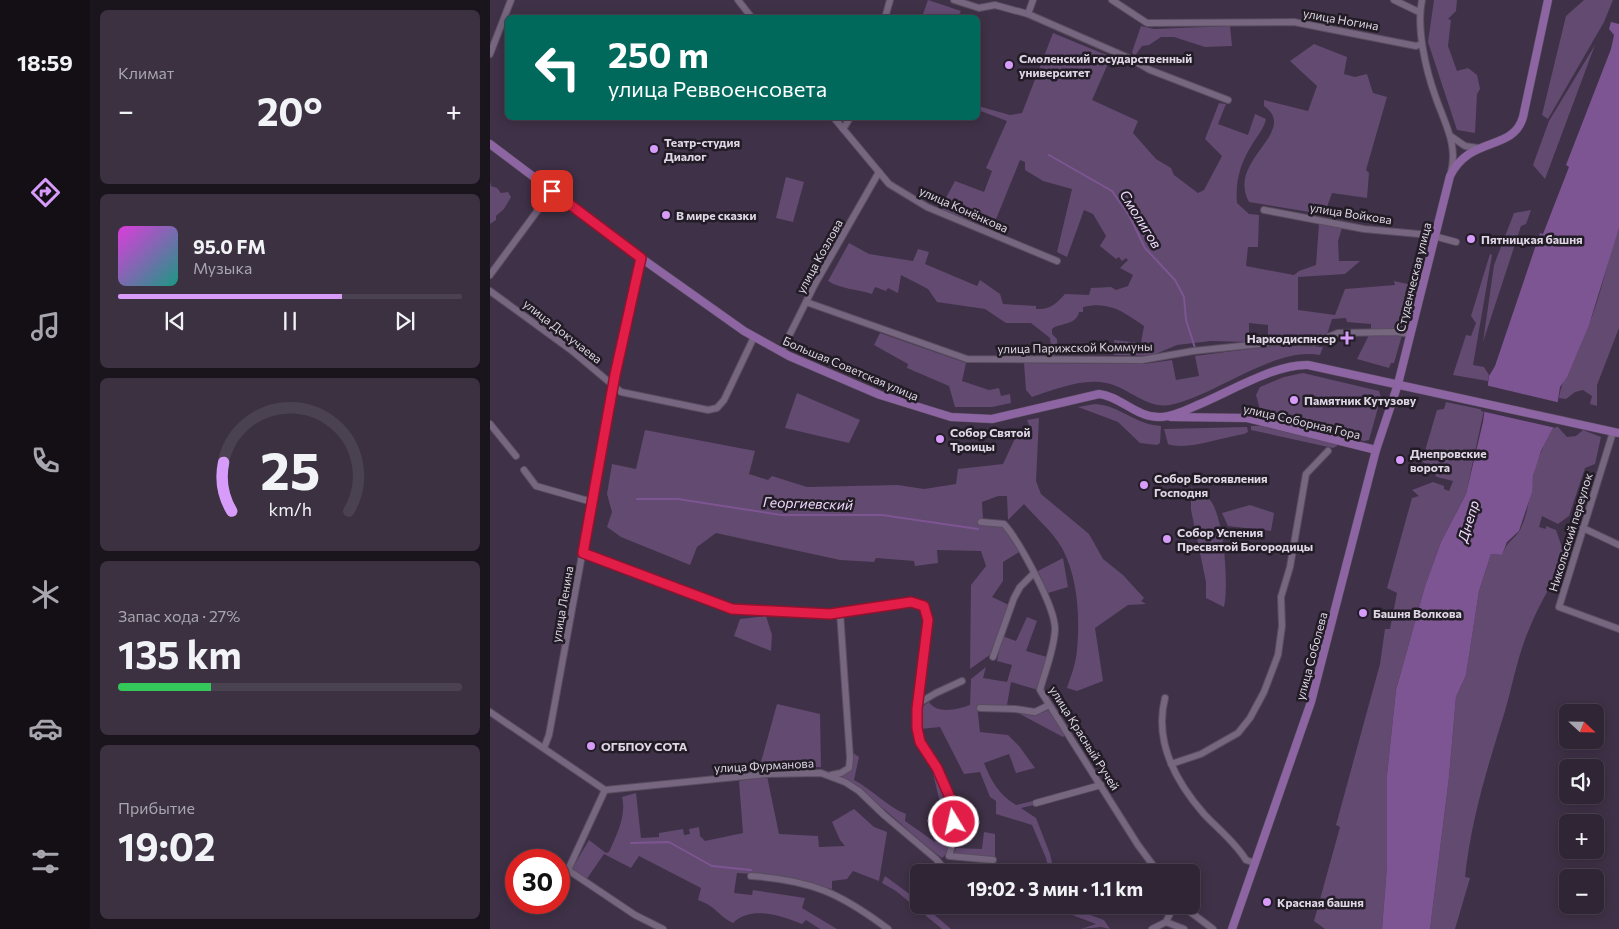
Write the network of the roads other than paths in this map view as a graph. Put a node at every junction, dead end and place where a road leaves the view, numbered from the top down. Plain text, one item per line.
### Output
1 (511, 0) edge
2 (738, 0) edge
3 (890, 0) edge
4 (954, 0) edge
5 (1033, 0) edge
6 (1112, 0) edge
7 (1394, 0) edge
8 (1422, 0) edge
9 (1548, 0) edge
10 (1419, 12) junction
11 (1028, 14) junction
12 (505, 15) edge
13 (505, 15) edge
14 (750, 15) edge
15 (886, 15) edge
16 (1422, 44) junction
17 (490, 54) edge
18 (1228, 100) dead end
19 (836, 120) edge
20 (849, 120) edge
21 (843, 129) junction
22 (1450, 134) junction
23 (490, 144) edge
24 (1478, 148) junction
25 (879, 172) junction
26 (1450, 176) junction
27 (552, 191) junction
28 (1264, 210) dead end
29 (1435, 236) junction
30 (1456, 242) dead end
31 (641, 258) junction
32 (1057, 261) dead end
33 (490, 275) edge
34 (490, 291) edge
35 (806, 302) junction
36 (1411, 334) junction
37 (754, 338) junction
38 (781, 352) junction
39 (1398, 384) junction
40 (613, 385) junction
41 (1162, 417) junction
42 (490, 424) edge
43 (1616, 433) edge
44 (1376, 450) junction
45 (1328, 451) dead end
46 (516, 456) dead end
47 (524, 470) dead end
48 (592, 502) junction
49 (981, 522) dead end
50 (1583, 528) junction
51 (1619, 545) edge
52 (583, 553) junction
53 (1034, 573) junction
54 (840, 612) junction
55 (1619, 629) edge
56 (993, 657) dead end
57 (962, 681) dead end
58 (1165, 698) dead end
59 (919, 704) junction
60 (1049, 705) junction
61 (980, 708) dead end
62 (490, 712) edge
63 (544, 748) junction
64 (1171, 764) junction
65 (831, 775) junction
66 (1101, 785) junction
67 (605, 790) junction
68 (1036, 803) dead end
69 (949, 856) junction
70 (992, 860) dead end
71 (1255, 863) junction
72 (940, 864) edge
73 (943, 864) edge
74 (1153, 864) edge
75 (751, 876) dead end
76 (1170, 914) edge
77 (1193, 914) edge
78 (1166, 922) junction
79 (663, 929) edge
80 (888, 929) edge
81 (1152, 929) edge
82 (1184, 929) edge
83 (1213, 929) edge
84 (1232, 929) edge

1 - 13 street
2 - 14 street
3 - 15 street
4 - 11 street
5 - 11 street
6 - 16 street, улица Ногина
7 - 10 street
8 - 10 street, Студенческая улица
9 - 24 main road, Студенческая улица
10 - 16 street, Студенческая улица
11 - 18 street
12 - 17 street
16 - 22 street, Студенческая улица
19 - 21 street, улица Конёнкова
20 - 21 street
21 - 25 street, улица Конёнкова
22 - 24 street
22 - 26 street, Студенческая улица
23 - 27 main road, Большая Советская улица
24 - 26 main road, Студенческая улица
25 - 32 street, улица Конёнкова
25 - 35 street, улица Козлова
26 - 29 main road, Студенческая улица
27 - 31 main road, Большая Советская улица
27 - 33 street
28 - 29 street, улица Войкова
29 - 30 street, улица Войкова
29 - 36 main road, Студенческая улица
31 - 37 main road, Большая Советская улица
31 - 40 street, улица Ленина
34 - 40 street, улица Докучаева
35 - 36 street, улица Парижской Коммуны
35 - 38 street, улица Козлова
36 - 39 main road, Студенческая улица
37 - 38 main road, Большая Советская улица
37 - 40 street, улица Докучаева
38 - 41 main road, Большая Советская улица
39 - 41 main road
39 - 43 main road
39 - 44 main road, улица Соболева
40 - 48 street, улица Ленина
41 - 44 main road, улица Соборная Гора
42 - 46 street
43 - 50 street, Никольский переулок
44 - 71 main road, улица Соболева
45 - 64 street
47 - 48 street
48 - 52 street, улица Ленина
49 - 53 street, улица Красный Ручей
50 - 51 street
50 - 55 street, Никольский переулок
52 - 54 street
52 - 63 street, улица Ленина
53 - 56 street
53 - 60 street, улица Красный Ручей
54 - 59 street
54 - 65 street
57 - 59 street
58 - 64 street
59 - 69 street
60 - 61 street
60 - 66 street, улица Красный Ручей
62 - 63 street
63 - 67 street
64 - 71 street
65 - 67 street, улица Фурманова
65 - 72 street, улица Фурманова
66 - 68 street
66 - 74 street, улица Красный Ручей
67 - 79 street
69 - 70 street
69 - 73 street
71 - 84 main road, улица Соболева
75 - 80 street
76 - 78 street
77 - 83 street
78 - 81 street
78 - 82 street

